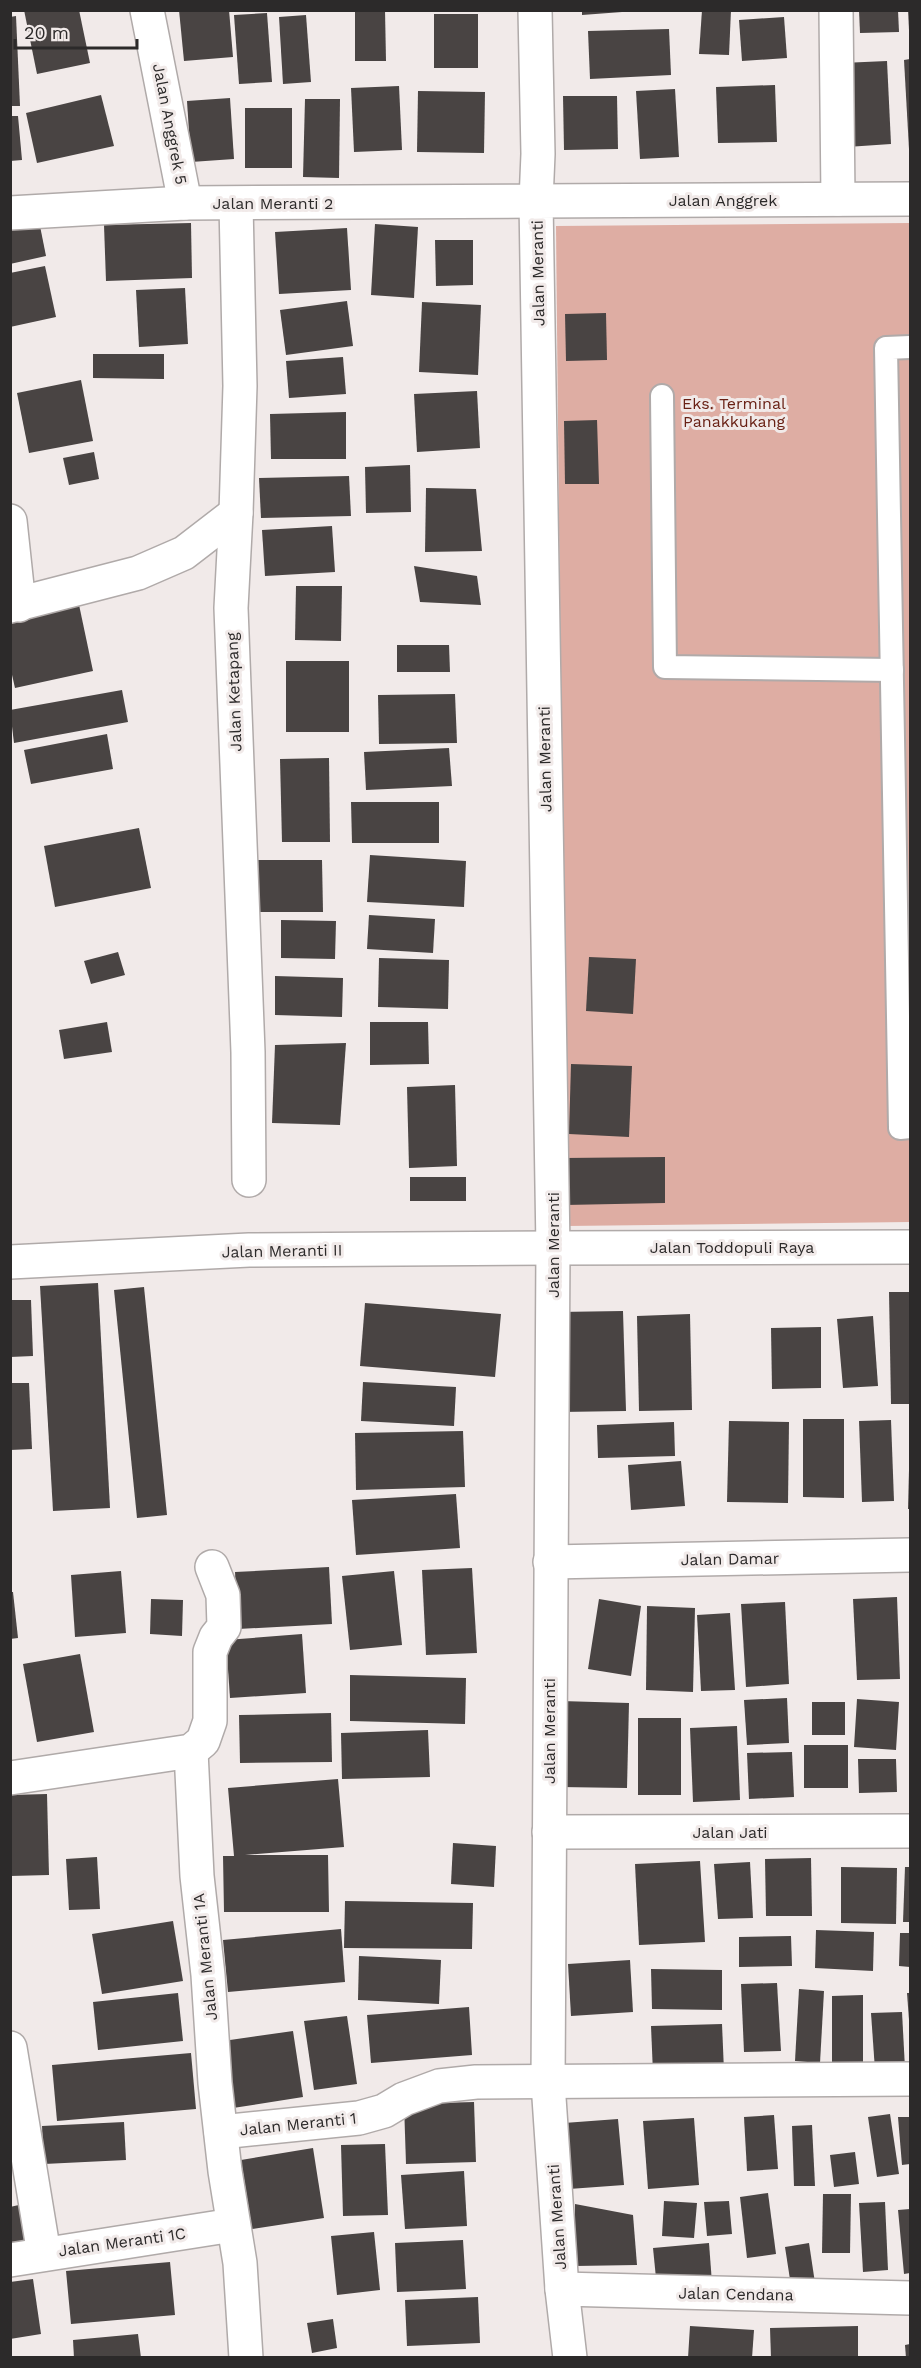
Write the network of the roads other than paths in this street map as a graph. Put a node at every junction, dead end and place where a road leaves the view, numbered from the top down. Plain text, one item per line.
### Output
1 (147, 10) edge
2 (535, 10) edge
3 (836, 10) edge
4 (838, 199) junction
5 (910, 199) edge
6 (536, 201) junction
7 (185, 203) junction
8 (236, 204) junction
9 (10, 213) edge
10 (910, 347) edge
11 (662, 396) dead end
12 (236, 513) junction
13 (10, 521) edge
14 (15, 605) edge
15 (892, 670) junction
16 (910, 1127) edge
17 (249, 1180) dead end
18 (910, 1247) edge
19 (554, 1248) junction
20 (10, 1262) edge
21 (910, 1556) edge
22 (550, 1562) junction
23 (212, 1567) dead end
24 (191, 1751) junction
25 (10, 1778) edge
26 (910, 1831) edge
27 (549, 1832) junction
28 (10, 2048) edge
29 (910, 2079) edge
30 (548, 2083) junction
31 (221, 2132) junction
32 (233, 2225) junction
33 (45, 2254) junction
34 (10, 2260) edge
35 (562, 2289) junction
36 (910, 2298) edge
37 (246, 2358) edge
38 (570, 2358) edge

1 - 7 street, Jalan Anggrek 5
2 - 6 street, Jalan Meranti
3 - 4 street
4 - 5 street, Jalan Anggrek
4 - 6 street, Jalan Anggrek
6 - 8 street, Jalan Meranti 2
6 - 19 street, Jalan Meranti
7 - 8 street, Jalan Meranti 2
7 - 9 street, Jalan Meranti 2
8 - 12 street, Jalan Ketapang
10 - 15 lane
11 - 15 lane
12 - 14 street
12 - 17 street, Jalan Ketapang
13 - 14 street
15 - 16 lane
18 - 19 street, Jalan Toddopuli Raya
19 - 20 street, Jalan Meranti II
19 - 22 street, Jalan Meranti
21 - 22 street, Jalan Damar
22 - 27 street, Jalan Meranti
23 - 24 street
24 - 25 street
24 - 31 street, Jalan Meranti 1A
26 - 27 street, Jalan Jati
27 - 30 street, Jalan Meranti
28 - 33 street
29 - 30 street, Jalan Meranti 1
30 - 31 street, Jalan Meranti 1
30 - 35 street, Jalan Meranti
31 - 32 street, Jalan Meranti 1A
32 - 33 street, Jalan Meranti 1C
32 - 37 street, Jalan Meranti 1A
33 - 34 street, Jalan Meranti 1C
35 - 36 street, Jalan Cendana
35 - 38 street, Jalan Meranti

